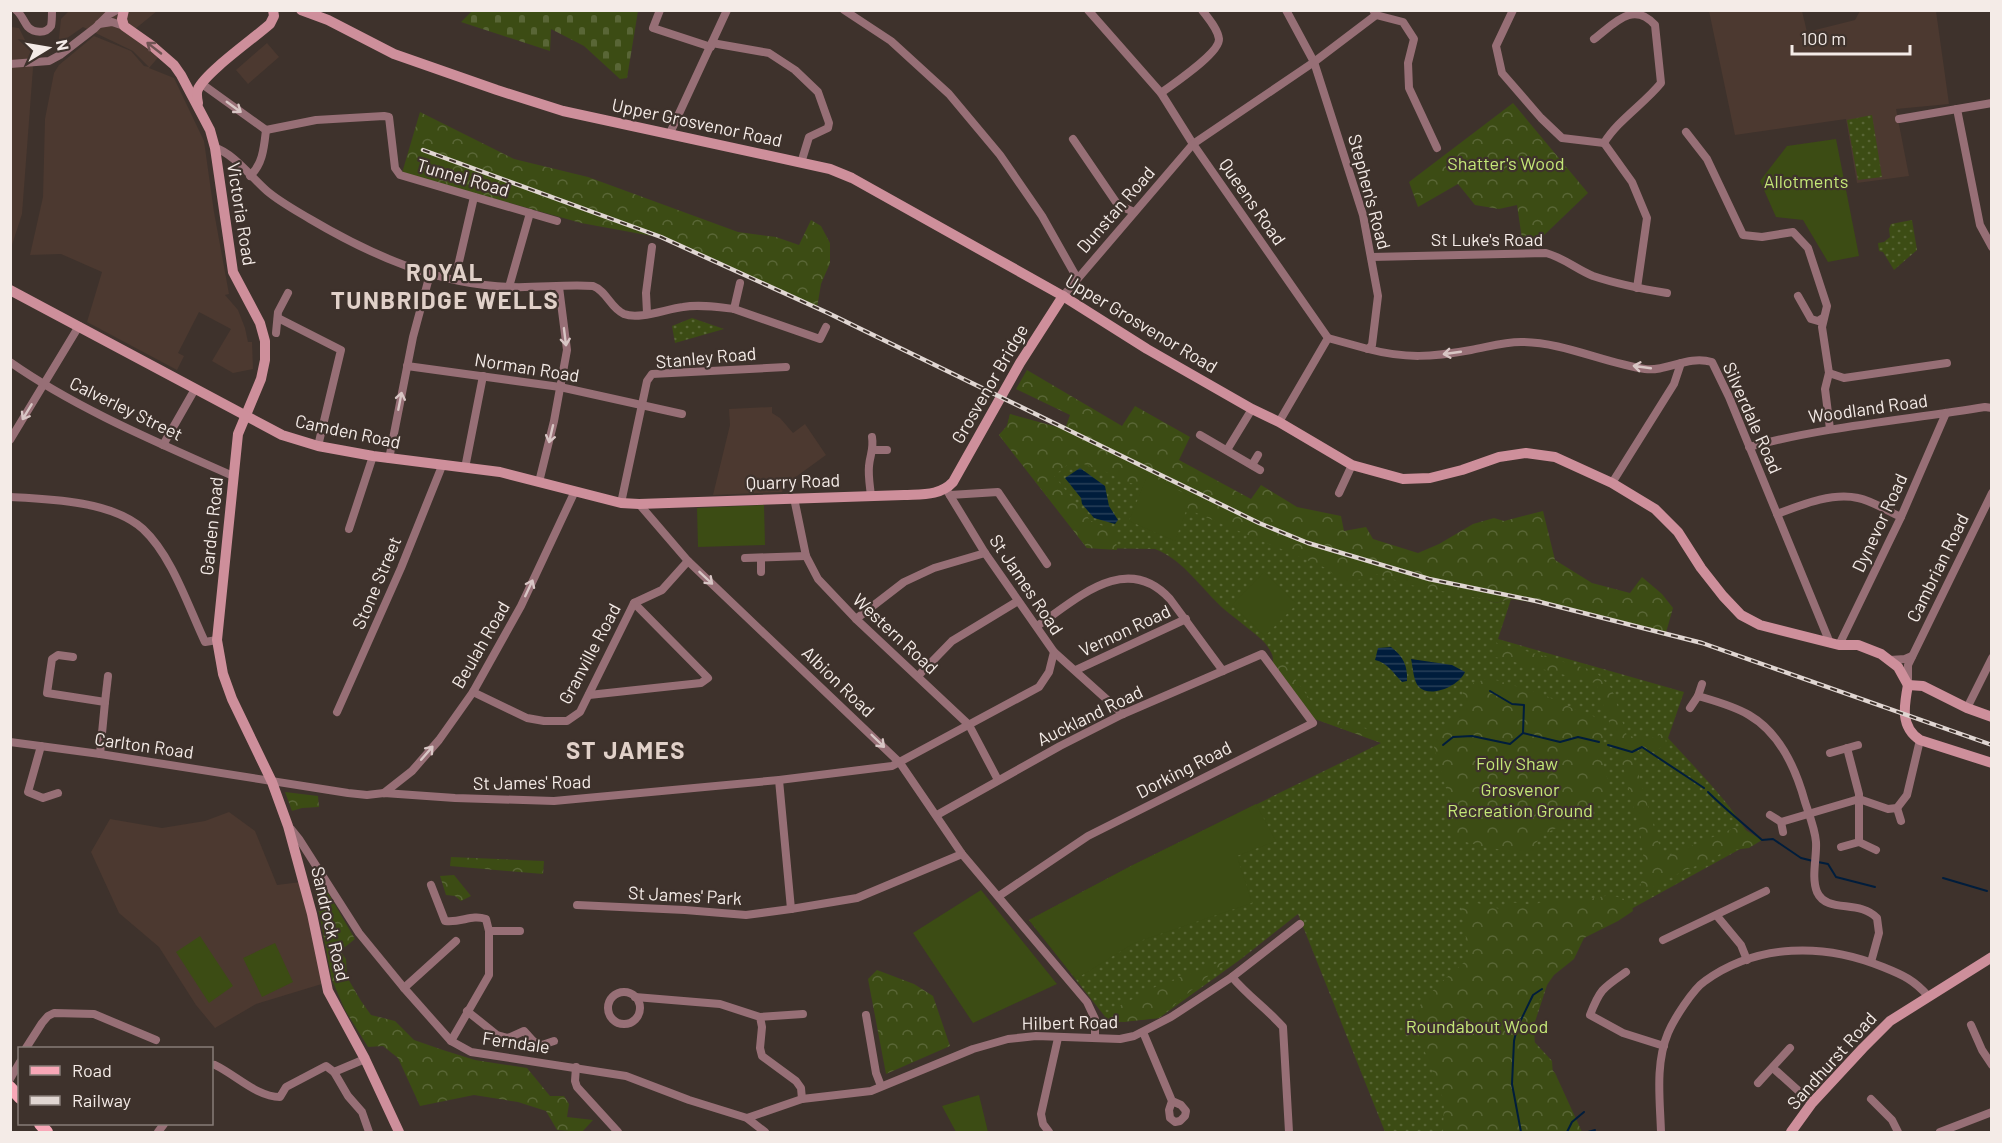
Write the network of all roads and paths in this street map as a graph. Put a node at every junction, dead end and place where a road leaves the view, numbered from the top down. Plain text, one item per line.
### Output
1 (16, 10) edge
2 (52, 10) edge
3 (117, 10) edge
4 (124, 10) edge
5 (285, 10) edge
6 (301, 10) edge
7 (660, 10) edge
8 (728, 10) edge
9 (844, 10) edge
10 (1088, 10) edge
11 (1202, 10) edge
12 (1286, 10) edge
13 (1513, 10) edge
14 (1374, 13) edge
15 (273, 15) edge
16 (99, 24) junction
17 (124, 26) junction
18 (1594, 39) dead end
19 (711, 45) junction
20 (1314, 62) junction
21 (10, 64) edge
22 (181, 75) junction
23 (205, 80) junction
24 (1161, 93) junction
25 (1992, 103) edge
26 (198, 106) junction
27 (1957, 109) junction
28 (1899, 120) dead end
29 (266, 130) junction
30 (1686, 132) dead end
31 (670, 133) junction
32 (1073, 139) dead end
33 (1604, 143) junction
34 (1193, 144) junction
35 (215, 148) junction
36 (1437, 148) dead end
37 (801, 163) junction
38 (250, 176) junction
39 (474, 197) junction
40 (1134, 212) junction
41 (530, 213) junction
42 (557, 221) dead end
43 (652, 247) dead end
44 (1992, 247) edge
45 (1371, 257) junction
46 (430, 274) junction
47 (1077, 278) junction
48 (454, 279) junction
49 (740, 284) dead end
50 (509, 287) junction
51 (559, 287) junction
52 (1637, 288) junction
53 (10, 290) edge
54 (288, 293) dead end
55 (1667, 293) dead end
56 (1063, 296) junction
57 (1798, 296) dead end
58 (734, 309) junction
59 (647, 313) junction
60 (278, 318) junction
61 (1823, 318) junction
62 (79, 326) junction
63 (826, 327) dead end
64 (276, 333) dead end
65 (1328, 338) junction
66 (1368, 349) junction
67 (10, 362) edge
68 (1681, 363) junction
69 (1947, 363) dead end
70 (407, 366) junction
71 (786, 367) dead end
72 (1829, 374) junction
73 (483, 376) junction
74 (43, 385) junction
75 (560, 387) junction
76 (195, 389) junction
77 (643, 405) junction
78 (1992, 408) edge
79 (1252, 409) junction
80 (1946, 413) junction
81 (682, 414) dead end
82 (244, 417) junction
83 (1279, 422) junction
84 (1830, 429) junction
85 (1200, 435) dead end
86 (872, 437) dead end
87 (10, 440) edge
88 (163, 445) junction
89 (318, 446) junction
90 (1749, 447) junction
91 (874, 450) junction
92 (887, 450) dead end
93 (1227, 450) junction
94 (1258, 455) dead end
95 (374, 456) junction
96 (389, 459) junction
97 (1252, 465) junction
98 (1352, 465) junction
99 (442, 466) junction
100 (465, 468) junction
101 (1260, 470) dead end
102 (233, 476) junction
103 (539, 482) junction
104 (1612, 483) junction
105 (574, 491) junction
106 (948, 492) junction
107 (1340, 493) dead end
108 (1992, 493) edge
109 (871, 496) junction
110 (10, 497) edge
111 (794, 498) junction
112 (621, 503) junction
113 (639, 504) junction
114 (1777, 514) junction
115 (1901, 517) junction
116 (348, 529) dead end
117 (985, 553) junction
118 (806, 556) junction
119 (745, 558) dead end
120 (761, 558) junction
121 (688, 561) junction
122 (1047, 564) dead end
123 (761, 572) dead end
124 (1018, 601) junction
125 (634, 603) junction
126 (856, 619) junction
127 (1186, 619) junction
128 (1037, 626) junction
129 (217, 640) junction
130 (1835, 644) junction
131 (1054, 652) junction
132 (1262, 654) joint
133 (1912, 656) junction
134 (73, 657) dead end
135 (1992, 658) edge
136 (1890, 660) junction
137 (1076, 670) junction
138 (1224, 671) junction
139 (108, 676) dead end
140 (918, 676) junction
141 (1702, 684) dead end
142 (1908, 685) junction
143 (473, 692) junction
144 (589, 695) junction
145 (1698, 696) junction
146 (105, 702) junction
147 (1690, 708) dead end
148 (1967, 708) junction
149 (337, 712) dead end
150 (1123, 714) junction
151 (1992, 717) edge
152 (969, 724) junction
153 (1920, 740) junction
154 (10, 742) edge
155 (1857, 745) dead end
156 (41, 747) junction
157 (1847, 748) junction
158 (1830, 753) dead end
159 (100, 754) junction
160 (900, 763) junction
161 (1992, 763) edge
162 (779, 780) junction
163 (998, 780) junction
164 (272, 782) junction
165 (58, 793) dead end
166 (384, 793) junction
167 (1859, 799) junction
168 (1897, 808) junction
169 (1809, 814) junction
170 (937, 815) junction
171 (1770, 815) dead end
172 (1901, 821) dead end
173 (1781, 822) junction
174 (288, 826) junction
175 (1783, 832) dead end
176 (1859, 842) junction
177 (1840, 847) dead end
178 (1876, 850) dead end
179 (962, 854) junction
180 (432, 885) dead end
181 (1766, 891) dead end
182 (999, 896) junction
183 (578, 905) dead end
184 (791, 909) junction
185 (1717, 916) junction
186 (1300, 924) dead end
187 (489, 931) junction
188 (520, 932) dead end
189 (1664, 940) dead end
190 (456, 942) dead end
191 (1992, 957) edge
192 (1747, 960) junction
193 (1871, 962) junction
194 (1626, 972) dead end
195 (1232, 977) junction
196 (404, 988) junction
197 (1928, 996) junction
198 (635, 997) junction
199 (467, 1011) junction
200 (802, 1014) dead end
201 (866, 1015) dead end
202 (759, 1017) junction
203 (1971, 1026) dead end
204 (1143, 1032) junction
205 (1058, 1038) junction
206 (1095, 1038) junction
207 (156, 1040) dead end
208 (450, 1041) junction
209 (554, 1041) dead end
210 (1664, 1046) junction
211 (27, 1047) edge
212 (1790, 1048) dead end
213 (365, 1059) junction
214 (18, 1065) edge
215 (215, 1065) dead end
216 (1992, 1065) edge
217 (576, 1067) junction
218 (1773, 1068) junction
219 (334, 1072) junction
220 (10, 1079) edge
221 (1758, 1083) dead end
222 (881, 1086) junction
223 (802, 1099) junction
224 (1870, 1099) dead end
225 (1172, 1101) dead end
226 (1812, 1103) junction
227 (1992, 1112) edge
228 (747, 1118) junction
229 (369, 1132) edge
230 (399, 1132) edge
231 (618, 1132) edge
232 (765, 1132) edge
233 (1049, 1132) edge
234 (1289, 1132) edge
235 (1661, 1132) edge
236 (1791, 1132) edge
237 (1898, 1132) edge
238 (1940, 1132) edge

1 - 2 street
3 - 16 street
4 - 17 street
5 - 15 street
6 - 31 street, Upper Grosvenor Road
7 - 19 street
8 - 19 street
9 - 47 street
10 - 24 street, Queens Road
11 - 24 street
12 - 20 street, Stephen's Road
13 - 33 street
14 - 20 street, Dunstan Road
14 - 36 street
15 - 23 street
16 - 17 street
16 - 21 street
22 -> 17 street, Victoria Road
18 - 33 street
19 - 31 street
19 - 37 street
20 - 34 street, Dunstan Road
20 - 45 street, Stephen's Road
22 - 23 street
22 - 26 street, Victoria Road
23 - 26 street
23 -> 29 street
24 - 34 street, Queens Road
25 - 27 street
26 - 35 street, Victoria Road
27 - 28 street
27 - 44 street
29 - 38 street
29 - 39 street, Tunnel Road
30 - 61 street
31 - 37 street, Upper Grosvenor Road
32 - 40 street
33 - 52 street
34 - 40 street, Dunstan Road
34 - 65 street, Queens Road
35 - 38 street
35 - 82 street, Victoria Road
37 - 56 street, Upper Grosvenor Road
38 - 46 street
39 - 41 street, Tunnel Road
39 - 48 street
40 - 47 street, Dunstan Road
41 - 42 street, Tunnel Road
41 - 50 street
43 - 59 street
45 - 52 street, St Luke's Road
45 - 66 street, Stephen's Road
46 - 48 street
46 - 70 street
47 - 56 street, Dunstan Road
48 - 50 street
49 - 58 street
50 - 51 street
51 - 59 street
51 -> 75 street
52 - 55 street, St Luke's Road
53 - 62 street, Camden Road
54 - 60 street
56 - 79 street, Upper Grosvenor Road
56 - 106 street, Grosvenor Bridge
57 - 61 street
58 - 59 street
58 - 63 street
60 - 64 street
60 - 89 street
61 - 72 street
62 - 74 street
62 - 76 street, Camden Road
65 - 66 street
65 - 83 street
68 -> 66 street, Silverdale Road
67 - 74 street, Calverley Street
68 - 90 street, Silverdale Road
68 - 104 street
69 - 72 street
70 - 73 street, Norman Road
96 -> 70 street
71 - 77 street, Stanley Road
72 - 84 street
73 - 75 street, Norman Road
73 - 100 street
74 -> 87 street
74 - 88 street, Calverley Street
75 - 77 street, Norman Road
75 -> 103 street
76 - 82 street, Camden Road
76 - 88 street
77 - 81 street, Norman Road
77 - 112 street, Stanley Road
78 - 80 street, Woodland Road
79 - 83 street, Upper Grosvenor Road
79 - 93 street
80 - 84 street, Woodland Road
80 - 115 street, Dynevor Road
82 - 89 street, Camden Road
82 - 102 street, Garden Road
83 - 98 street, Upper Grosvenor Road
84 - 90 street, Woodland Road
85 - 93 street
86 - 91 street
88 - 102 street, Calverley Street
89 - 95 street, Camden Road
90 - 114 street, Silverdale Road
91 - 92 street
91 - 109 street
93 - 97 street
94 - 97 street
95 - 96 street, Camden Road
95 - 116 street
96 - 99 street, Camden Road
97 - 101 street
98 - 104 street, Upper Grosvenor Road
98 - 107 street
99 - 100 street, Camden Road
99 - 149 street, Stone Street
100 - 103 street, Camden Road
102 - 129 street, Garden Road
103 - 105 street, Camden Road
104 - 130 street, Upper Grosvenor Road
105 - 112 street, Camden Road
143 -> 105 street, Beulah Road
106 - 109 street, Quarry Road
106 - 117 street, St James Road
106 - 122 street
108 - 133 street, Cambrian Road
109 - 111 street, Quarry Road
110 - 129 street
111 - 113 street, Quarry Road
111 - 118 street, Western Road
112 - 113 street, Camden Road
113 - 121 street, Albion Road
114 - 115 street
114 - 130 street, Silverdale Road
115 - 130 street, Dynevor Road
117 - 124 street, St James Road
117 - 126 street
118 - 120 street
118 - 126 street, Western Road
119 - 120 street
120 - 123 street
121 - 125 street, Granville Road
121 -> 160 street, Albion Road
124 - 128 street, St James Road
124 - 140 street
125 - 144 street, Granville Road
125 - 144 street
126 - 140 street, Western Road
127 - 128 street
127 - 137 street, Vernon Road
127 - 138 street
128 - 131 street, St James Road
129 - 164 street, Garden Road
130 - 136 street, Upper Grosvenor Road
131 - 137 street
131 - 152 street, St James Road
132 - 138 street, Auckland Road
132 - 182 street, Dorking Road
133 - 136 street
133 - 142 street, Cambrian Road
134 - 146 street
135 - 148 street
136 - 142 street, Upper Grosvenor Road
137 - 150 street
138 - 150 street, Auckland Road
139 - 146 street
140 - 152 street, Western Road
141 - 145 street
142 - 148 street
142 - 153 street
143 - 144 street, Granville Road
166 -> 143 street, Beulah Road
145 - 147 street
145 - 169 street
146 - 159 street
148 - 151 street
150 - 163 street, Auckland Road
152 - 160 street, St James Road
152 - 163 street, Western Road
153 - 161 street
153 - 168 street
154 - 156 street, Carlton Road
155 - 157 street
156 - 159 street, Carlton Road
156 - 165 street
157 - 158 street
157 - 167 street
159 - 164 street, Carlton Road
160 - 162 street, St James' Road
160 - 170 street, Albion Road
162 - 166 street, St James' Road
162 - 184 street
163 - 170 street, Auckland Road
164 - 166 street, St James' Road
164 - 174 street, Sandrock Road
167 - 168 street
167 - 169 street
167 - 176 street
168 - 172 street
169 - 173 street
169 - 193 street
170 - 179 street, Albion Road
171 - 173 street
173 - 175 street
174 - 196 street, Ferndale
174 - 213 street, Sandrock Road
176 - 177 street
176 - 178 street
179 - 182 street, Albion Road
179 - 184 street, St James' Park
180 - 187 street
181 - 185 street
182 - 206 street, Albion Road
183 - 184 street, St James' Park
185 - 189 street
185 - 192 street
186 - 195 street, Hilbert Road
187 - 188 street
187 - 199 street
190 - 196 street
191 - 197 street, Sandhurst Road
192 - 193 street
192 - 210 street
193 - 197 street
194 - 210 street
195 - 204 street, Hilbert Road
195 - 234 street
196 - 208 street, Ferndale
197 - 226 street, Sandhurst Road
198 - 198 street
198 - 202 street
199 - 208 street
199 - 209 street
200 - 202 street
201 - 222 street
202 - 223 street
203 - 216 street
204 - 206 street, Hilbert Road
204 - 225 street
205 - 206 street, Hilbert Road
205 - 222 street, Hilbert Road
205 - 233 street
207 - 211 street
208 - 217 street, Ferndale
210 - 235 street
212 - 218 street
213 - 219 street
213 - 230 street, Sandrock Road
214 - 220 street
215 - 219 street
217 - 228 street, Ferndale
217 - 231 street
218 - 221 street
218 - 226 street
219 - 229 street
222 - 223 street, Hilbert Road
223 - 228 street, Hilbert Road
224 - 237 street
226 - 236 street, Sandhurst Road
227 - 238 street
228 - 232 street, Ferndale

